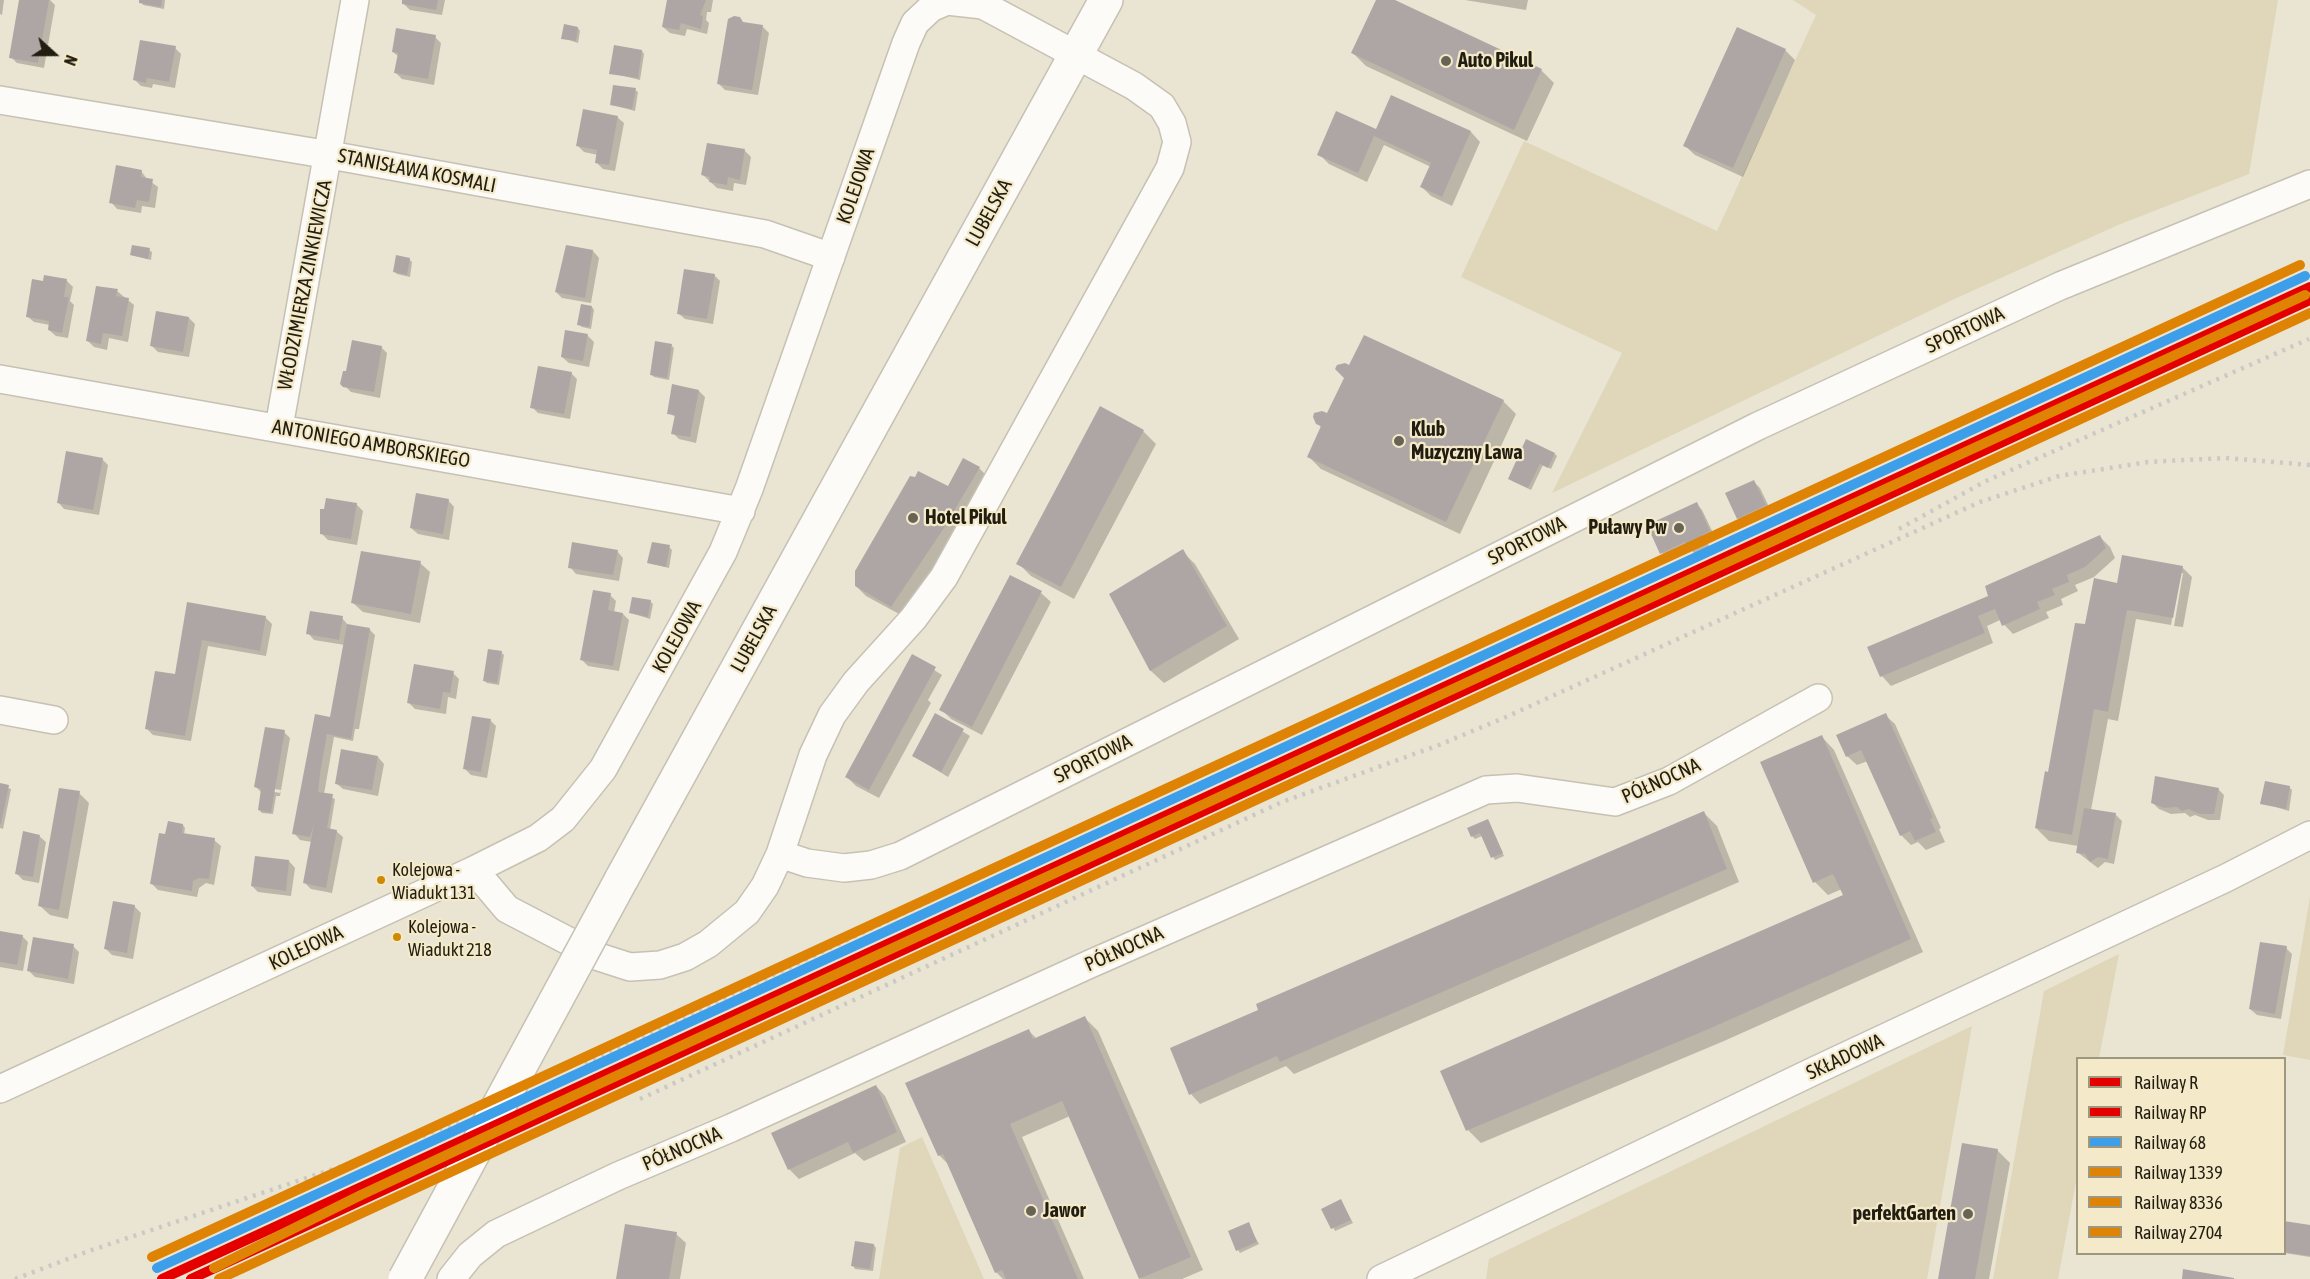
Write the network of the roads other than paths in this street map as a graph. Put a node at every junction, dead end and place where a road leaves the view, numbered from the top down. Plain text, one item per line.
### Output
1 (355, 0) edge
2 (1106, 0) edge
3 (947, 1) edge
4 (1076, 54) junction
5 (0, 100) edge
6 (330, 155) junction
7 (2310, 184) edge
8 (831, 257) junction
9 (0, 379) edge
10 (279, 427) junction
11 (741, 511) junction
12 (1818, 698) dead end
13 (0, 710) edge
14 (54, 720) dead end
15 (2310, 835) edge
16 (780, 854) junction
17 (474, 870) junction
18 (0, 1089) edge
19 (405, 1279) edge
20 (451, 1279) edge
21 (1381, 1279) edge

1 - 6 street, WŁODZIMIERZA ZINKIEWICZA
2 - 4 main road, LUBELSKA
3 - 4 street, KOLEJOWA
3 - 8 street, KOLEJOWA
4 - 16 street, KOLEJOWA
4 - 19 main road, LUBELSKA, bridge
5 - 6 street, STANISŁAWA KOSMALI
6 - 8 street, STANISŁAWA KOSMALI
6 - 10 street, WŁODZIMIERZA ZINKIEWICZA
7 - 16 street, SPORTOWA
8 - 11 street, KOLEJOWA
9 - 10 street, ANTONIEGO AMBORSKIEGO
10 - 11 street, ANTONIEGO AMBORSKIEGO
11 - 17 street, KOLEJOWA
12 - 20 street, PÓŁNOCNA
13 - 14 street
15 - 21 street, SKŁADOWA
16 - 17 street, KOLEJOWA
17 - 18 street, KOLEJOWA

